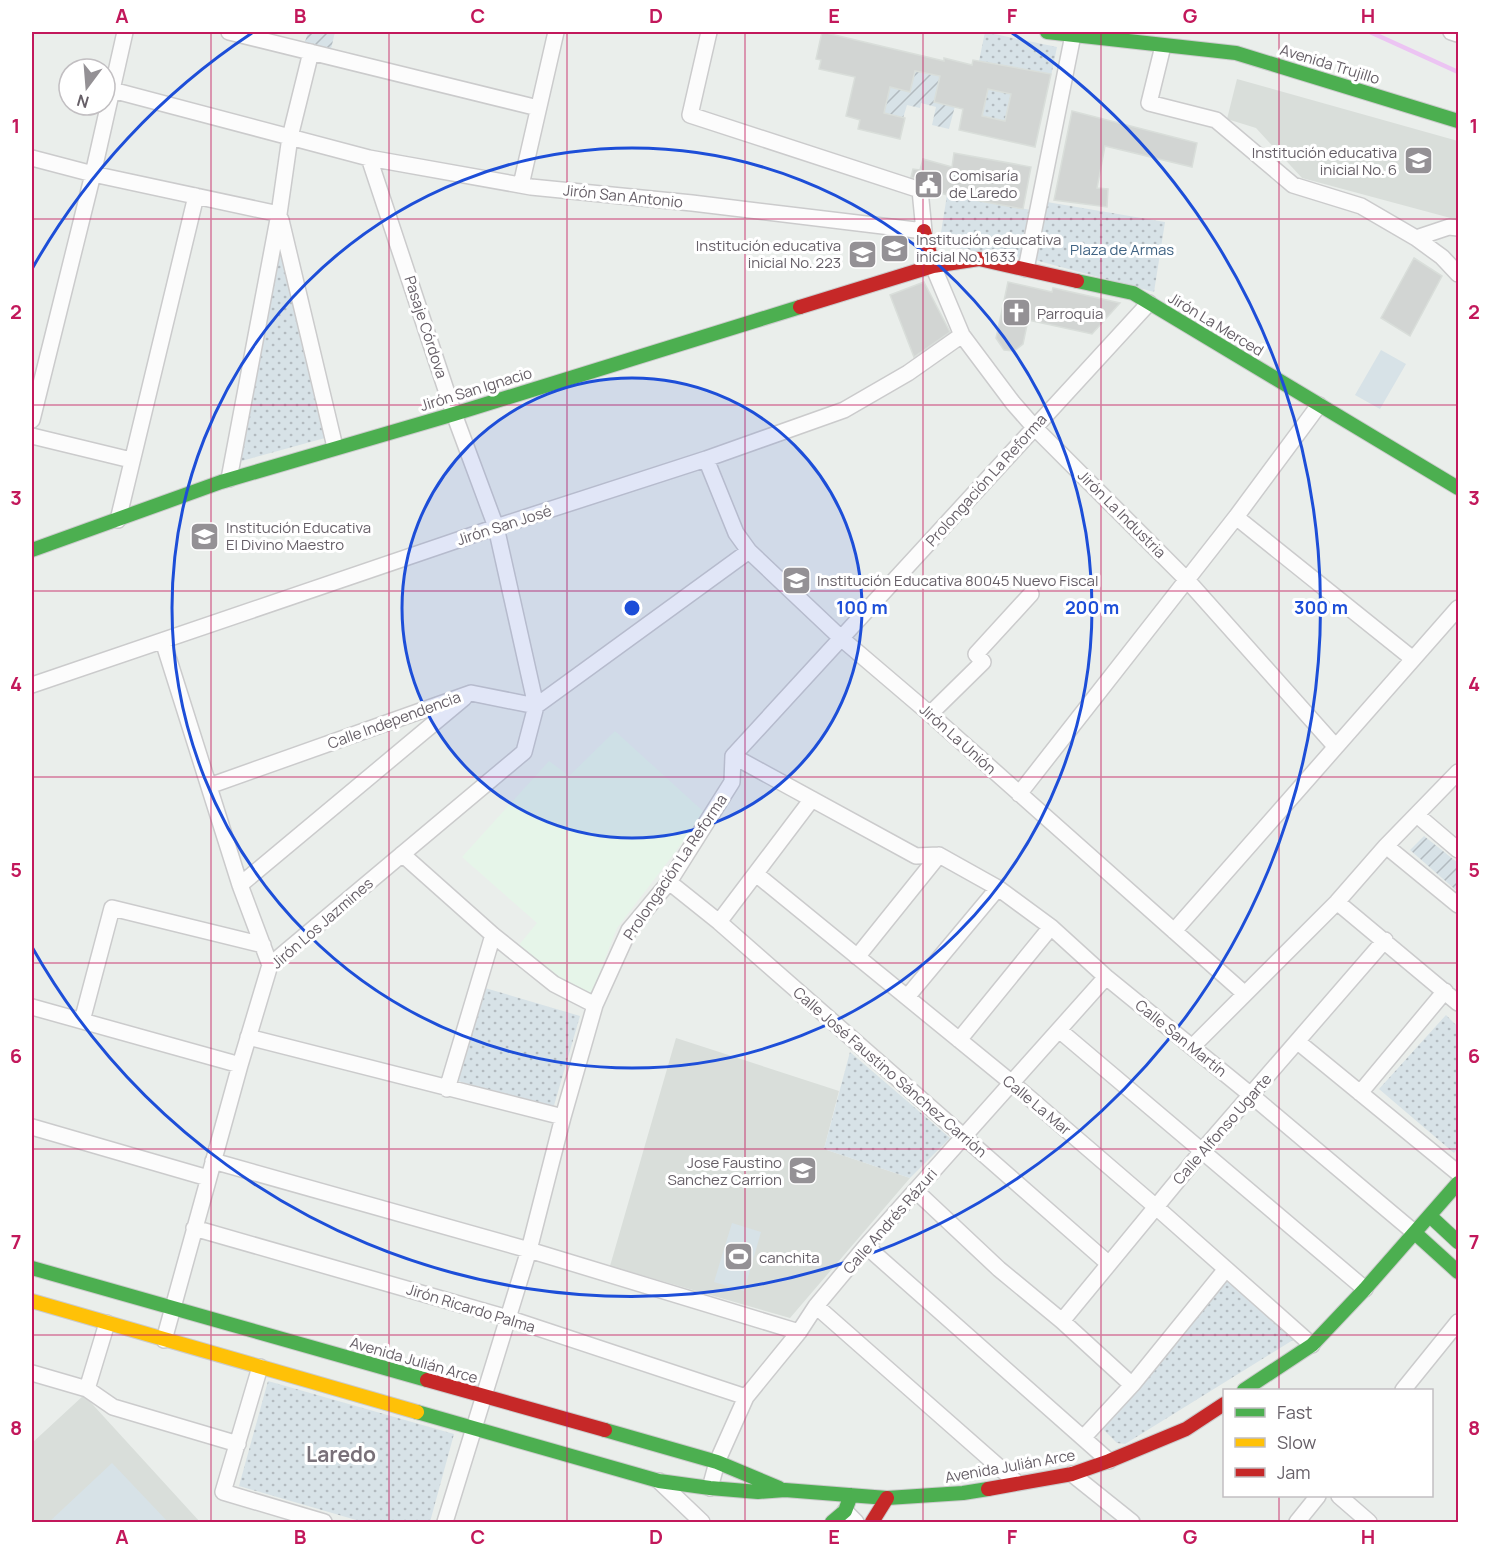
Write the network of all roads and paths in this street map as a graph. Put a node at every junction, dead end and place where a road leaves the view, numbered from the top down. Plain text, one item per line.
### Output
1 (125, 32) edge
2 (229, 32) edge
3 (556, 32) edge
4 (709, 32) edge
5 (1048, 32) edge
6 (1451, 32) edge
7 (1458, 32) edge
8 (1073, 34) junction
9 (1163, 46) junction
10 (311, 52) junction
11 (117, 68) edge
12 (117, 91) edge
13 (538, 108) junction
14 (106, 117) edge
15 (1458, 121) edge
16 (290, 137) junction
17 (32, 158) edge
18 (369, 158) junction
19 (93, 174) junction
20 (520, 185) junction
21 (196, 196) junction
22 (279, 214) junction
23 (1458, 228) edge
24 (924, 231) junction
25 (1416, 238) junction
26 (933, 266) junction
27 (1026, 269) junction
28 (1458, 274) edge
29 (1149, 303) junction
30 (962, 335) junction
31 (1319, 405) junction
32 (453, 414) junction
33 (32, 420) edge
34 (1034, 427) junction
35 (32, 436) edge
36 (335, 447) junction
37 (706, 459) junction
38 (131, 460) junction
39 (230, 479) junction
40 (1458, 488) edge
41 (1236, 517) junction
42 (118, 519) junction
43 (496, 527) junction
44 (32, 550) edge
45 (749, 551) junction
46 (1187, 580) junction
47 (1031, 594) dead end
48 (1458, 608) edge
49 (842, 639) junction
50 (163, 641) junction
51 (1413, 659) junction
52 (32, 685) edge
53 (471, 693) junction
54 (536, 706) junction
55 (930, 714) junction
56 (1335, 746) junction
57 (733, 756) junction
58 (1458, 772) edge
59 (209, 786) junction
60 (1019, 794) junction
61 (812, 799) junction
62 (1417, 815) junction
63 (1386, 846) junction
64 (1458, 850) edge
65 (402, 854) junction
66 (939, 855) junction
67 (756, 874) junction
68 (669, 882) junction
69 (240, 885) junction
70 (998, 888) junction
71 (1337, 902) junction
72 (1458, 904) edge
73 (719, 922) junction
74 (1051, 927) junction
75 (1174, 931) junction
76 (493, 935) junction
77 (1385, 940) junction
78 (263, 945) junction
79 (857, 957) junction
80 (270, 965) junction
81 (1106, 977) junction
82 (1445, 992) junction
83 (1245, 994) junction
84 (907, 997) junction
85 (1458, 1003) edge
86 (595, 1005) junction
87 (32, 1007) edge
88 (82, 1021) junction
89 (1059, 1030) junction
90 (248, 1037) junction
91 (959, 1040) junction
92 (1298, 1042) junction
93 (1192, 1047) junction
94 (240, 1065) junction
95 (1012, 1083) junction
96 (447, 1089) junction
97 (1360, 1093) junction
98 (1251, 1095) junction
99 (563, 1117) junction
100 (32, 1127) edge
101 (964, 1137) junction
102 (1202, 1151) junction
103 (213, 1161) junction
104 (1458, 1173) edge
105 (208, 1178) junction
106 (1458, 1182) edge
107 (916, 1191) junction
108 (1156, 1207) junction
109 (1430, 1216) junction
110 (194, 1228) junction
111 (1415, 1233) junction
112 (1458, 1242) edge
113 (866, 1246) junction
114 (529, 1250) junction
115 (1109, 1264) junction
116 (32, 1268) edge
117 (1226, 1269) junction
118 (1458, 1272) edge
119 (1365, 1289) junction
120 (32, 1301) edge
121 (816, 1306) junction
122 (171, 1309) junction
123 (508, 1318) junction
124 (1062, 1321) junction
125 (1458, 1322) edge
126 (107, 1323) junction
127 (799, 1332) junction
128 (164, 1340) junction
129 (1312, 1345) junction
130 (260, 1367) junction
131 (32, 1373) edge
132 (1132, 1385) junction
133 (87, 1389) junction
134 (1246, 1389) edge
135 (1404, 1389) edge
136 (483, 1397) junction
137 (746, 1397) junction
138 (1223, 1405) edge
139 (473, 1428) junction
140 (1083, 1438) junction
141 (238, 1444) junction
142 (1109, 1461) junction
143 (717, 1462) junction
144 (1072, 1474) junction
145 (659, 1481) junction
146 (1016, 1482) junction
147 (710, 1488) junction
148 (785, 1490) junction
149 (851, 1495) junction
150 (1317, 1497) edge
151 (1340, 1497) edge
152 (887, 1498) junction
153 (844, 1511) junction
154 (324, 1522) edge
155 (445, 1522) edge
156 (702, 1522) edge
157 (832, 1522) edge
158 (856, 1522) edge
159 (872, 1522) edge
160 (1132, 1522) edge
161 (1297, 1522) edge
162 (1369, 1522) edge

1 - 11 street
2 - 10 street
3 - 13 street
4 - 24 street
5 - 8 main road, Avenida Trujillo
6 - 7 street
8 - 9 main road, Avenida Trujillo
8 - 27 street
9 - 15 main road, Avenida Trujillo
9 - 25 street
10 - 13 street
10 - 16 street
12 - 16 street, Jirón San Antonio
13 - 20 street
14 - 19 street
16 - 18 street, Jirón San Antonio
16 - 22 street
17 - 19 street
18 - 20 street, Jirón San Antonio
18 - 32 street, Pasaje Córdova
19 - 21 street
19 - 33 street
20 - 24 street, Jirón San Antonio
21 - 22 street
21 - 38 street
22 - 36 street
22 - 39 street
23 - 25 street
24 - 26 main road
25 - 28 street
26 - 27 main road, Jirón La Merced
26 - 30 street, Jirón La Industria
26 - 32 main road, Jirón San Ignacio
27 - 29 main road, Jirón La Merced
29 - 31 main road, Jirón La Merced
29 - 34 street, Prolongación La Reforma
30 - 34 street, Jirón La Industria
30 - 37 street, Jirón San José
31 - 40 main road, Jirón La Merced
31 - 41 street
32 - 36 main road, Jirón San Ignacio
32 - 43 street, Pasaje Córdova
34 - 46 street, Jirón La Industria
34 - 49 street, Prolongación La Reforma
35 - 38 street
36 - 39 main road, Jirón San Ignacio
37 - 43 street, Jirón San José
37 - 45 street, Jirón La Unión
38 - 42 street
39 - 42 main road, Jirón San Ignacio
41 - 46 street
41 - 51 street
42 - 44 main road, Jirón San Ignacio
43 - 50 street, Jirón San José
43 - 54 street, Pasaje Córdova
45 - 49 street, Jirón La Unión
45 - 54 street
46 - 56 street, Jirón La Industria
46 - 60 street
47 - 55 street
48 - 51 street
49 - 55 street, Jirón La Unión
49 - 57 street, Prolongación La Reforma
50 - 52 street, Jirón San José
50 - 59 street
51 - 56 street
53 - 54 street, Calle Independencia
53 - 59 street, Calle Independencia
53 - 69 street
54 - 65 street, Jirón Los Jazmines
55 - 60 street, Jirón La Unión
56 - 75 street
57 - 61 street
57 - 68 street, Prolongación La Reforma
58 - 62 street
59 - 69 street
60 - 75 street, Jirón La Unión
61 - 66 street
61 - 67 street
62 - 63 street
62 - 64 street
63 - 71 street
63 - 72 street
65 - 76 street
65 - 80 street, Jirón Los Jazmines
66 - 70 street, Calle San Martín
66 - 79 street
67 - 73 street
67 - 79 street, Calle La Mar
68 - 73 street, Calle José Faustino Sánchez Carrión
68 - 86 street, Prolongación La Reforma
69 - 78 street
70 - 74 street, Calle San Martín
70 - 84 street
71 - 77 street
71 - 83 street
73 - 101 street, Calle José Faustino Sánchez Carrión
74 - 81 street, Calle San Martín
74 - 91 street
75 - 83 street, Jirón La Unión
76 - 86 street
76 - 96 street
77 - 82 street
77 - 92 street, Calle Alfonso Ugarte
78 - 80 street
78 - 88 street
79 - 84 street, Calle La Mar
80 - 90 street, Jirón Los Jazmines
81 - 89 street, Calle Andrés Rázuri
81 - 93 street, Calle San Martín
82 - 85 street
82 - 97 street
83 - 93 street
84 - 91 street, Calle La Mar
86 - 99 street, Prolongación La Reforma
87 - 88 street
88 - 94 street
89 - 95 street, Calle Andrés Rázuri
89 - 102 street
90 - 94 street, Jirón Los Jazmines
90 - 96 street
91 - 95 street, Calle La Mar
92 - 97 street
92 - 98 street, Calle Alfonso Ugarte
93 - 98 street, Calle San Martín
94 - 103 street, Jirón Los Jazmines
95 - 101 street, Calle Andrés Rázuri
95 - 108 street, Calle La Mar
96 - 99 street
97 - 104 street
98 - 102 street, Calle Alfonso Ugarte
98 - 111 street, Calle San Martín
99 - 114 street, Prolongación La Reforma
100 - 105 street
101 - 107 street, Calle Andrés Rázuri
101 - 115 street, Calle José Faustino Sánchez Carrión
102 - 108 street, Calle Alfonso Ugarte
102 - 119 street
103 - 105 street, Jirón Los Jazmines
103 - 114 street
105 - 110 street, Jirón Los Jazmines
106 - 109 main road
107 - 113 street, Calle Andrés Rázuri
107 - 124 street
108 - 115 street, Calle Alfonso Ugarte
108 - 117 street, Calle La Mar
109 - 111 main road
109 - 112 main road
110 - 122 street, Jirón Los Jazmines
110 - 123 street, Jirón Ricardo Palma
111 - 118 main road
111 - 119 main road
113 - 121 street, Calle Andrés Rázuri
113 - 140 street
114 - 123 street, Prolongación La Reforma
114 - 127 street
115 - 124 street, Calle Alfonso Ugarte
116 - 122 main road, Avenida Julián Arce
117 - 129 street, Calle La Mar
117 - 132 street
119 - 129 main road
120 - 126 main road, Avenida Julián Arce
121 - 127 street, Calle Andrés Rázuri
121 - 146 street
122 - 128 street, Jirón Los Jazmines
122 - 136 main road, Avenida Julián Arce
123 - 136 street, Prolongación La Reforma
123 - 137 street, Jirón Ricardo Palma
124 - 132 street
125 - 135 street
126 - 128 main road, Avenida Julián Arce
126 - 133 street
127 - 137 street, Calle Andrés Rázuri
128 - 130 main road, Avenida Julián Arce
129 - 134 main road
130 - 139 main road, Avenida Julián Arce
130 - 141 street
131 - 133 street
132 - 140 street
133 - 141 street
136 - 139 street, Prolongación La Reforma
136 - 143 main road, Avenida Julián Arce
137 - 143 street, Calle Andrés Rázuri
138 - 142 main road, Avenida Julián Arce
139 - 145 main road, Avenida Julián Arce
139 - 155 street, Prolongación La Reforma
140 - 142 street
141 - 154 street
142 - 144 main road, Avenida Julián Arce
143 - 147 street, Calle Andrés Rázuri
143 - 148 main road, Avenida Julián Arce
144 - 146 main road, Avenida Julián Arce
144 - 160 street
145 - 147 main road, Avenida Julián Arce
145 - 156 street
146 - 152 main road, Avenida Julián Arce
147 - 148 main road, Avenida Julián Arce
148 - 149 main road, Avenida Julián Arce
149 - 152 main road, Avenida Julián Arce
149 - 153 main road
150 - 161 street
151 - 162 street
152 - 159 main road
153 - 157 main road
153 - 158 street

